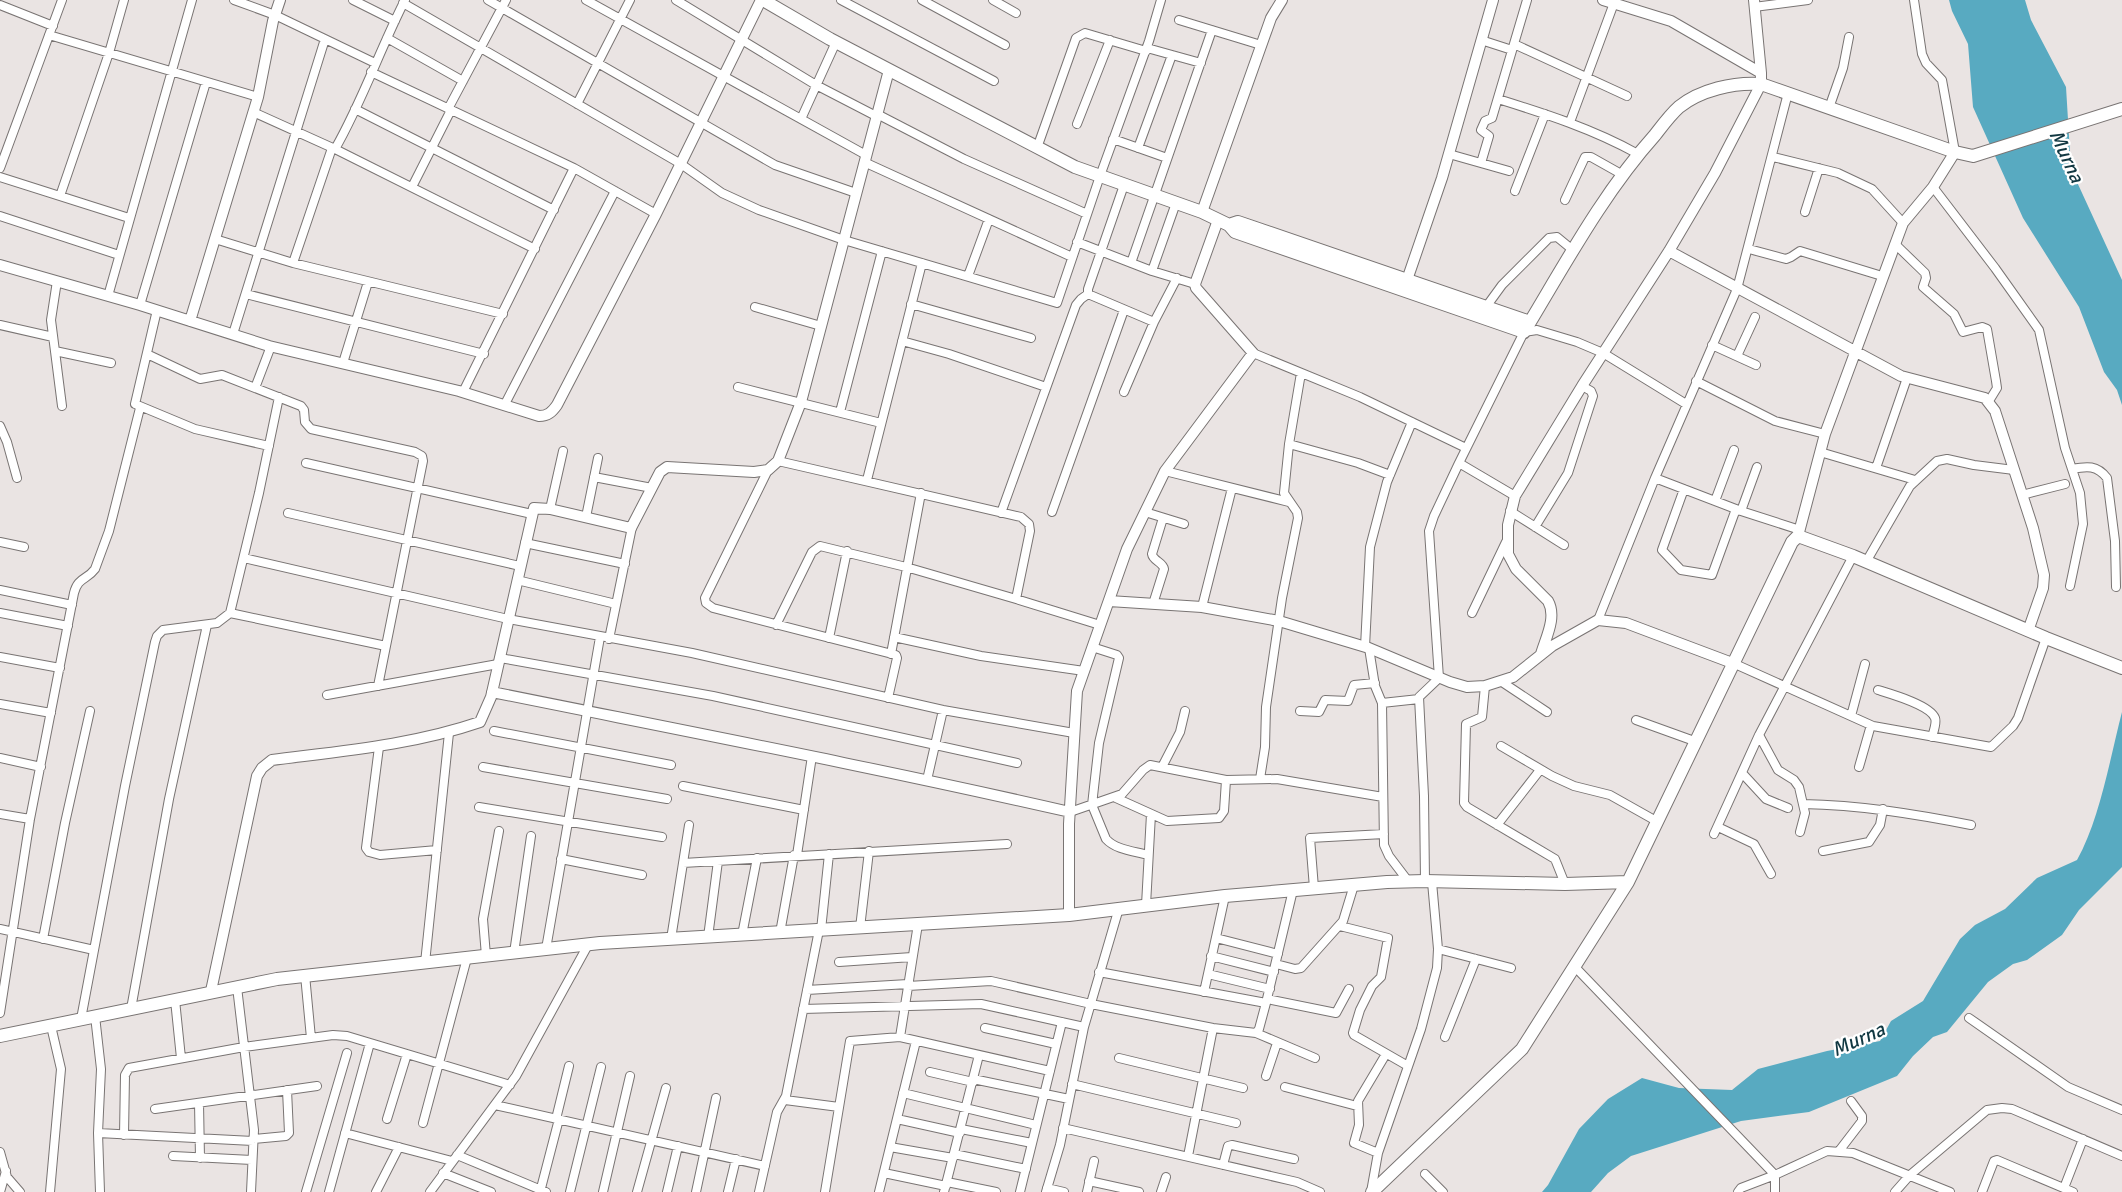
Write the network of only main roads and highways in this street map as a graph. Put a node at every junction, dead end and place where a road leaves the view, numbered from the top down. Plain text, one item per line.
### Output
1 (762, 0) edge
2 (783, 5) edge
3 (2122, 109) edge
4 (1296, 248) junction
5 (1530, 328) junction
6 (2122, 668) edge
7 (1628, 882) junction
8 (0, 1036) edge
9 (1372, 1192) edge

1 - 2 main road
2 - 4 main road
3 - 5 main road
4 - 5 main road
4 - 5 main road
6 - 7 main road
7 - 8 main road
7 - 9 main road

